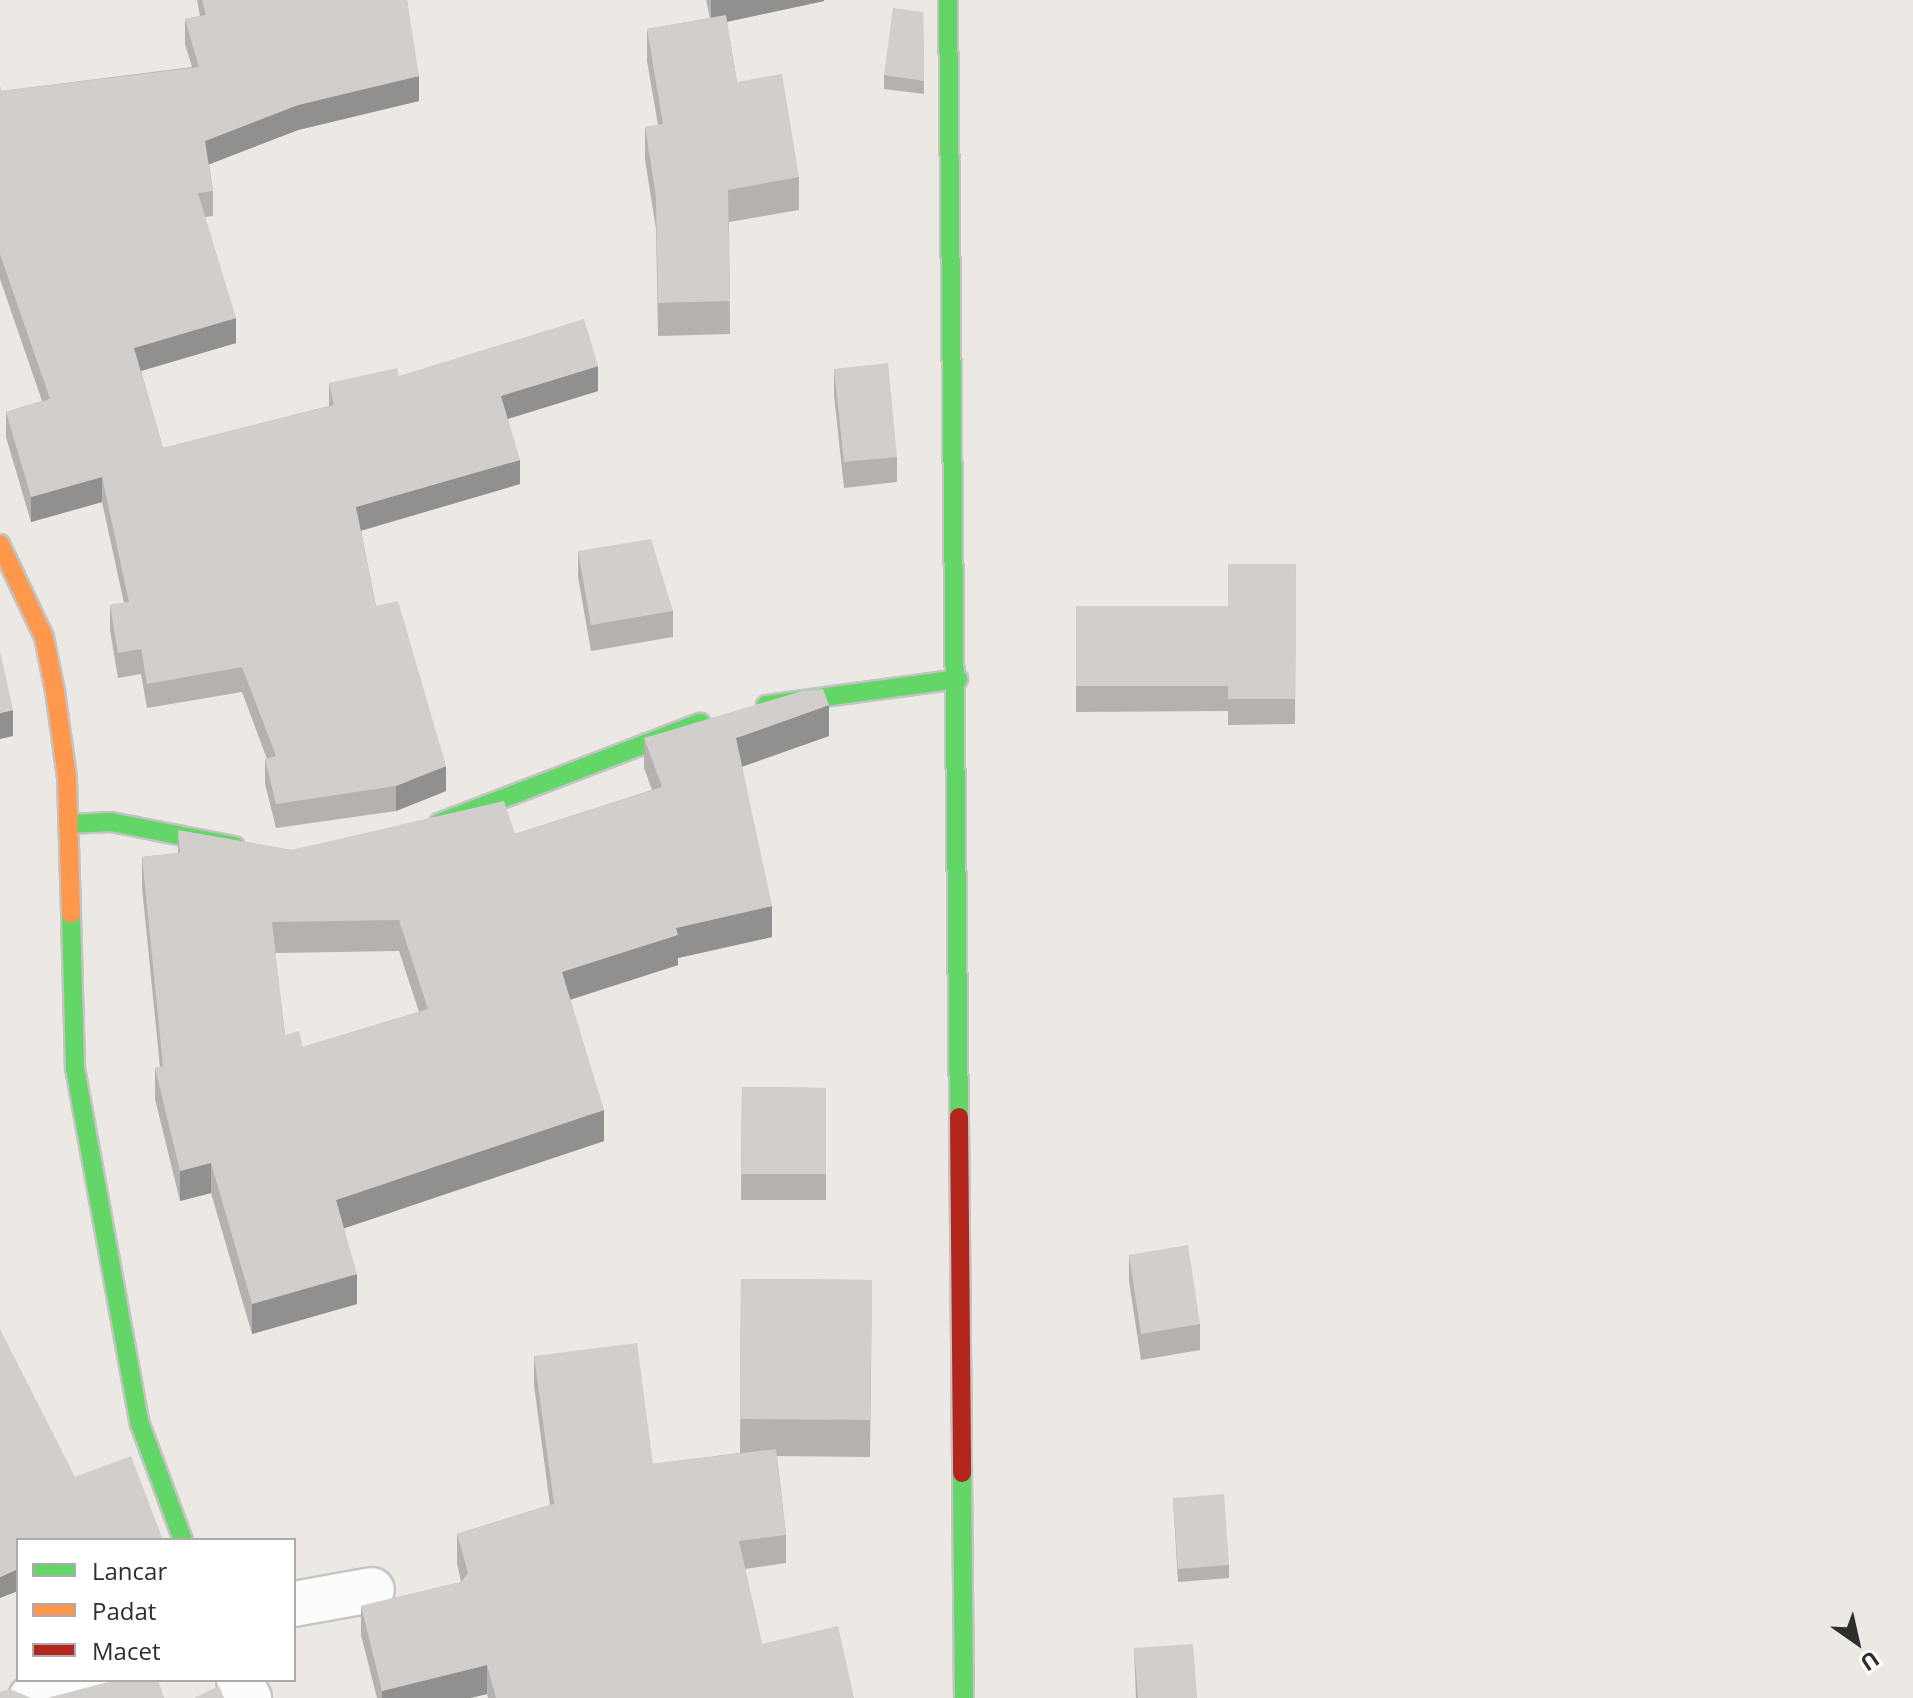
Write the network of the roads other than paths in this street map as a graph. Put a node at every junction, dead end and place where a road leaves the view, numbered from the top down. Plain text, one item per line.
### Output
1 (948, 0) edge
2 (0, 544) edge
3 (958, 679) junction
4 (751, 709) edge
5 (721, 717) edge
6 (68, 824) junction
7 (417, 830) edge
8 (261, 851) edge
9 (182, 1538) edge
10 (372, 1590) dead end
11 (296, 1604) edge
12 (94, 1682) edge
13 (31, 1698) edge
14 (964, 1698) edge

1 - 3 street
2 - 6 street
3 - 4 street
3 - 14 street
5 - 7 street
6 - 8 street
6 - 9 street
10 - 11 street
12 - 13 street

